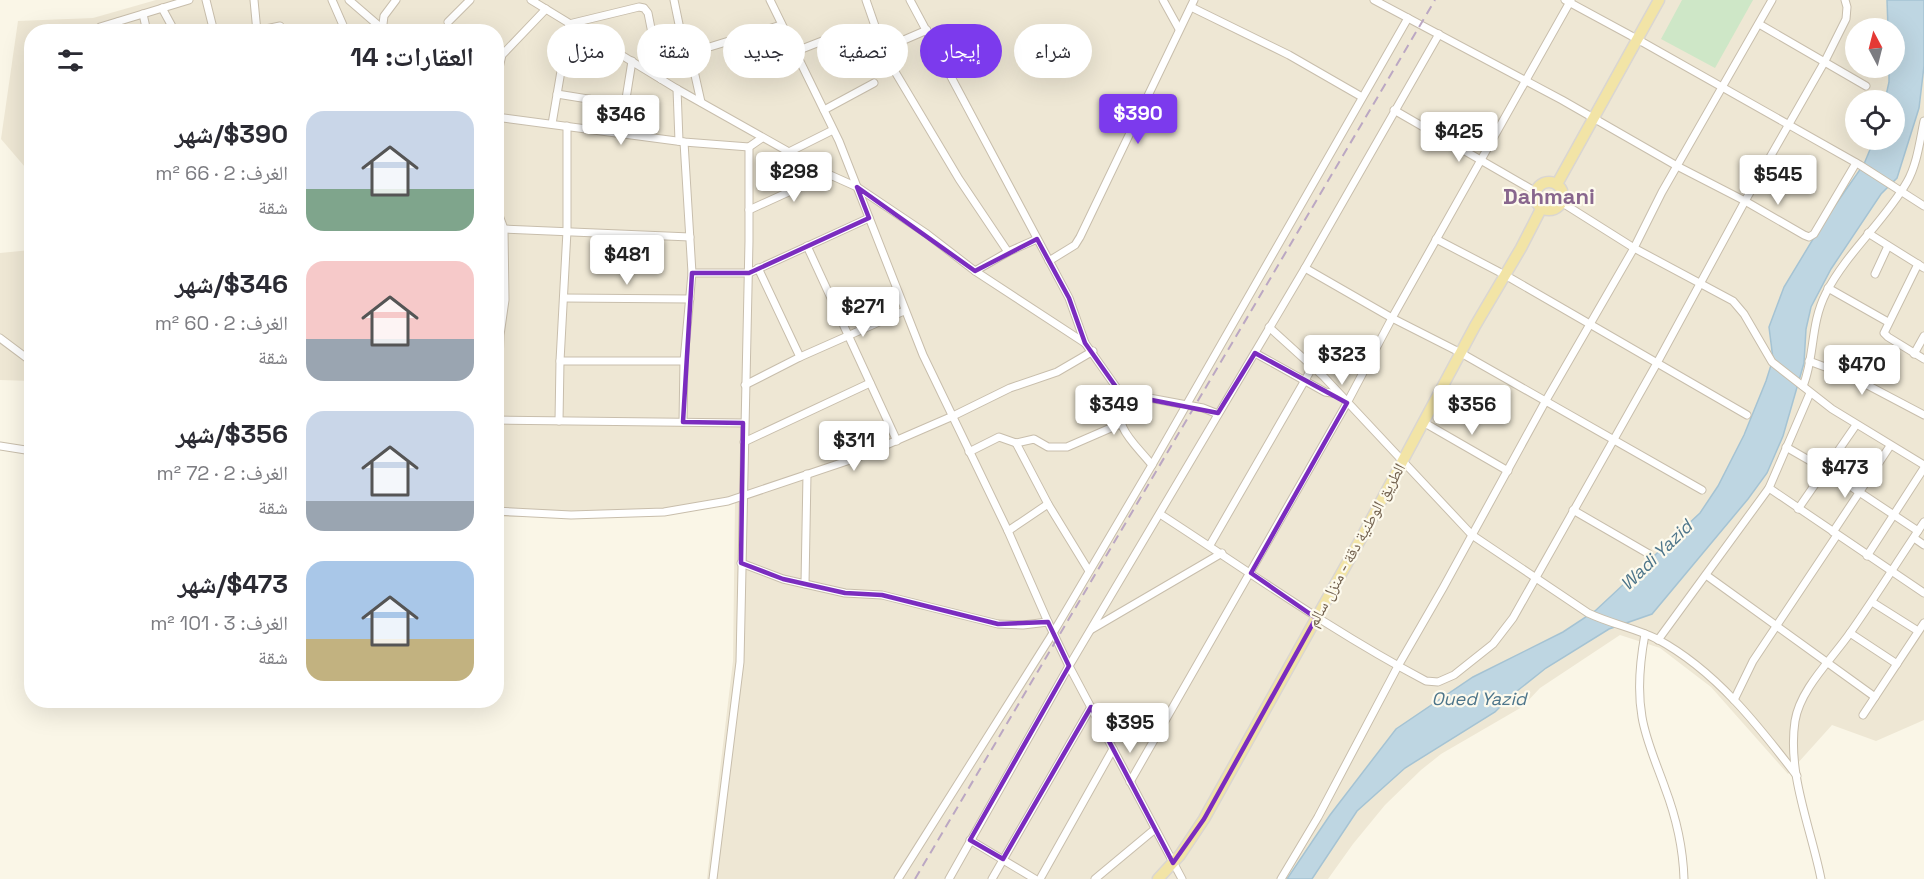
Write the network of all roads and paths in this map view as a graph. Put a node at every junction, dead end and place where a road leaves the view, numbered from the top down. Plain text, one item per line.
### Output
1 (189, 0) edge
2 (206, 0) edge
3 (254, 0) edge
4 (332, 0) edge
5 (349, 0) edge
6 (396, 0) edge
7 (470, 0) edge
8 (531, 0) edge
9 (674, 0) edge
10 (770, 0) edge
11 (866, 0) edge
12 (910, 0) edge
13 (1163, 0) edge
14 (1374, 0) edge
15 (1659, 0) edge
16 (1772, 0) edge
17 (1845, 0) edge
18 (1569, 1) edge
19 (1193, 4) edge
20 (162, 8) junction
21 (546, 9) junction
22 (143, 15) junction
23 (1408, 18) junction
24 (118, 22) joint
25 (448, 22) dead end
26 (111, 24) edge
27 (145, 24) edge
28 (171, 24) edge
29 (212, 24) edge
30 (256, 24) edge
31 (342, 24) edge
32 (375, 24) edge
33 (383, 24) edge
34 (569, 24) joint
35 (679, 24) edge
36 (781, 24) edge
37 (874, 24) edge
38 (924, 24) edge
39 (1759, 24) junction
40 (1179, 29) junction
41 (1439, 34) junction
42 (1638, 39) junction
43 (504, 52) edge
44 (625, 58) edge
45 (1825, 61) junction
46 (632, 62) junction
47 (805, 73) edge
48 (560, 78) edge
49 (696, 78) edge
50 (900, 78) edge
51 (952, 78) edge
52 (661, 79) junction
53 (1526, 82) junction
54 (874, 83) dead end
55 (1866, 86) dead end
56 (1722, 87) junction
57 (677, 89) junction
58 (557, 94) junction
59 (1362, 97) junction
60 (701, 102) junction
61 (626, 105) junction
62 (824, 110) junction
63 (1394, 110) junction
64 (1593, 117) junction
65 (504, 118) edge
66 (1924, 121) edge
67 (552, 124) junction
68 (567, 126) junction
69 (1788, 126) junction
70 (833, 130) junction
71 (638, 135) junction
72 (762, 138) junction
73 (682, 142) junction
74 (749, 147) junction
75 (789, 152) junction
76 (1480, 161) junction
77 (1858, 164) junction
78 (1677, 166) junction
79 (828, 174) junction
80 (1557, 184) junction
81 (857, 188) junction
82 (1901, 190) junction
83 (1536, 192) junction
84 (1745, 201) junction
85 (1562, 202) junction
86 (1924, 206) edge
87 (1542, 207) junction
88 (749, 210) junction
89 (869, 218) junction
90 (504, 229) joint
91 (567, 231) junction
92 (1868, 233) junction
93 (690, 237) junction
94 (1036, 239) junction
95 (1436, 239) junction
96 (807, 246) junction
97 (1888, 246) junction
98 (1634, 248) junction
99 (1008, 252) junction
100 (1049, 261) junction
101 (1921, 266) edge
102 (758, 268) junction
103 (1305, 268) junction
104 (975, 271) junction
105 (692, 273) junction
106 (749, 273) junction
107 (1875, 274) dead end
108 (1505, 275) junction
109 (1701, 282) junction
110 (1828, 288) junction
111 (564, 298) junction
112 (690, 299) junction
113 (504, 305) edge
114 (904, 311) junction
115 (1392, 318) junction
116 (1888, 322) junction
117 (1590, 324) junction
118 (1269, 327) junction
119 (848, 335) junction
120 (1924, 336) edge
121 (0, 338) edge
122 (1085, 343) junction
123 (1093, 351) junction
124 (1255, 353) junction
125 (1461, 353) junction
126 (1914, 354) junction
127 (24, 356) edge
128 (800, 357) junction
129 (1924, 360) edge
130 (560, 361) junction
131 (684, 361) junction
132 (1809, 361) junction
133 (1657, 363) junction
134 (1312, 368) junction
135 (1305, 379) junction
136 (870, 383) junction
137 (745, 385) junction
138 (1802, 385) junction
139 (1810, 393) junction
140 (1121, 394) junction
141 (1338, 394) junction
142 (1545, 402) junction
143 (1347, 403) junction
144 (1186, 405) junction
145 (1218, 414) junction
146 (1747, 415) dead end
147 (1924, 415) edge
148 (953, 416) junction
149 (504, 420) edge
150 (559, 421) junction
151 (683, 422) junction
152 (1423, 422) junction
153 (744, 423) junction
154 (1120, 424) junction
155 (1856, 425) junction
156 (897, 441) junction
157 (1612, 441) junction
158 (744, 442) junction
159 (1016, 443) junction
160 (0, 446) edge
161 (1890, 446) junction
162 (1786, 447) junction
163 (24, 450) edge
164 (969, 452) junction
165 (1402, 460) junction
166 (1152, 465) junction
167 (1924, 466) edge
168 (1826, 470) junction
169 (1508, 471) junction
170 (807, 474) junction
171 (1769, 488) junction
172 (1702, 490) dead end
173 (1859, 494) junction
174 (743, 495) junction
175 (1048, 504) junction
176 (1798, 509) junction
177 (1573, 510) junction
178 (504, 512) edge
179 (1160, 514) junction
180 (1894, 514) junction
181 (1924, 522) edge
182 (1008, 531) junction
183 (1918, 531) junction
184 (1835, 533) junction
185 (1472, 535) junction
186 (1914, 538) junction
187 (1210, 545) junction
188 (1924, 545) edge
189 (1222, 553) junction
190 (1649, 554) dead end
191 (1867, 556) junction
192 (741, 563) junction
193 (1089, 572) junction
194 (1892, 572) junction
195 (1251, 573) junction
196 (1706, 574) junction
197 (1536, 579) junction
198 (805, 584) junction
199 (1924, 593) edge
200 (1872, 602) junction
201 (1316, 618) junction
202 (1048, 622) junction
203 (1924, 622) edge
204 (1776, 627) junction
205 (1091, 629) junction
206 (1918, 632) junction
207 (1053, 633) junction
208 (1850, 633) junction
209 (1645, 634) junction
210 (1659, 640) junction
211 (1829, 663) junction
212 (1897, 664) junction
213 (1069, 666) junction
214 (1398, 666) junction
215 (1875, 697) junction
216 (1734, 700) junction
217 (1090, 707) junction
218 (1863, 715) dead end
219 (1113, 749) junction
220 (1797, 776) junction
221 (1130, 782) junction
222 (1155, 829) junction
223 (970, 840) junction
224 (1004, 860) junction
225 (1173, 863) junction
226 (1158, 878) edge
227 (713, 879) edge
228 (898, 879) edge
229 (949, 879) edge
230 (992, 879) edge
231 (1035, 879) edge
232 (1040, 879) edge
233 (1095, 879) edge
234 (1182, 879) edge
235 (1281, 879) edge
236 (1684, 879) edge
237 (1821, 879) edge

1 - 20 street
2 - 29 street
3 - 30 street
4 - 31 street
5 - 32 street
6 - 33 street
7 - 25 street
8 - 21 street
9 - 35 street
10 - 36 street
11 - 37 street
12 - 38 street
13 - 40 street
14 - 23 street
15 - 42 main road
16 - 39 street
17 - 45 street
18 - 42 street
18 - 53 street
19 - 40 street
19 - 59 street
20 - 22 street
20 - 28 street
21 - 34 street
21 - 43 street
22 - 24 street
22 - 27 street
23 - 41 street
23 - 59 street
24 - 26 street
34 - 52 street
39 - 45 street
39 - 56 street
40 - 100 street
41 - 53 street
41 - 63 street
42 - 56 street
42 - 64 main road
44 - 46 street
45 - 55 street
45 - 69 street
46 - 52 street
46 - 61 street
47 - 62 street
48 - 58 street
49 - 60 street
50 - 99 street
51 - 94 street
52 - 57 street
53 - 64 street
53 - 76 street
54 - 62 street
56 - 69 street
56 - 78 street
57 - 60 street
57 - 73 street
58 - 61 street
58 - 67 street
59 - 144 street
60 - 72 street
61 - 71 street
62 - 70 street
63 - 76 street
63 - 103 street
64 - 78 street
64 - 80 main road
65 - 67 street
66 - 82 street
67 - 68 street
68 - 71 street
68 - 91 street
69 - 77 street
69 - 84 street
70 - 75 street
70 - 81 street
71 - 73 street
72 - 74 street
72 - 75 street
73 - 74 street
73 - 93 street
74 - 88 street
75 - 79 street
76 - 83 street
76 - 95 street
77 - 82 street
77 - 84 street
78 - 84 street
78 - 98 street
79 - 81 street
79 - 88 street
80 - 83 main road
80 - 85 main road
81 - 89 street
81 - 104 street
82 - 86 street
82 - 92 street
83 - 87 main road
84 - 109 street
85 - 87 main road
85 - 98 street
87 - 108 main road, الطريق الوطنية دقة - منزل سالم
88 - 106 street
89 - 96 street
89 - 114 street
90 - 91 street
90 - 113 street
91 - 93 street
91 - 111 street
92 - 97 street
92 - 110 street
93 - 105 street
94 - 99 street
94 - 100 street
95 - 108 street
95 - 115 street
96 - 102 street
96 - 119 street
97 - 101 street
97 - 107 street
98 - 109 street
98 - 117 street
99 - 104 street
100 - 122 street
101 - 116 street
102 - 106 street
102 - 128 street
103 - 115 street
103 - 118 street
104 - 122 street
105 - 106 street
105 - 112 street
106 - 137 street
108 - 117 street
108 - 125 main road, الطريق الوطنية دقة - منزل سالم
109 - 133 street
109 - 138 street
110 - 116 street
110 - 132 street
111 - 112 street
111 - 130 street
112 - 131 street
114 - 119 street
114 - 148 street
115 - 125 street
115 - 143 street
116 - 126 street
117 - 133 street
117 - 142 street
118 - 124 street
118 - 134 street
119 - 128 street
119 - 136 street
120 - 126 street
121 - 127 street
122 - 123 street
123 - 140 street
123 - 148 street
124 - 135 street
124 - 145 street
125 - 142 street
125 - 152 main road, الطريق الوطنية دقة - منزل سالم
126 - 129 street
128 - 137 street
130 - 131 street
130 - 150 street
131 - 151 street
132 - 138 street
132 - 147 street
133 - 146 street
133 - 157 street
134 - 135 street
134 - 141 street
135 - 141 street
135 - 187 street
136 - 156 street
136 - 158 street
137 - 153 street
138 - 139 street
139 - 155 street
139 - 162 street
140 - 144 street
140 - 154 street
141 - 143 street
142 - 157 street
142 - 169 street
143 - 165 street
143 - 195 street
144 - 145 street
144 - 166 street
145 - 179 street
148 - 156 street
148 - 164 street
149 - 150 street
150 - 151 street
151 - 153 street
152 - 165 main road, الطريق الوطنية دقة - منزل سالم
152 - 169 street
153 - 158 street
154 - 159 street
154 - 166 street
155 - 161 street
155 - 168 street
156 - 170 street
157 - 172 street
157 - 177 street
158 - 174 street
159 - 164 street
159 - 175 street
160 - 163 street
161 - 167 street
161 - 173 street
162 - 168 street
162 - 171 street
164 - 182 street
165 - 185 street
165 - 201 main road, الطريق الوطنية دقة - منزل سالم
166 - 193 street
167 - 180 street
168 - 173 street
168 - 176 street
169 - 185 street
170 - 174 street
170 - 198 street
171 - 176 street
171 - 196 street
173 - 180 street
173 - 184 street
174 - 178 street
174 - 192 street
175 - 182 street
175 - 193 street
176 - 184 street
177 - 190 street
177 - 197 street
179 - 187 street
179 - 205 street
180 - 183 street
180 - 191 street
181 - 183 street
182 - 202 street
183 - 186 street
184 - 191 street
184 - 204 street
185 - 197 street
185 - 214 street
186 - 188 street
186 - 194 street
187 - 189 street
189 - 195 street
189 - 205 street
191 - 194 street
192 - 198 street
192 - 227 street
193 - 207 street
194 - 199 street
194 - 200 street
195 - 201 street
195 - 221 street
196 - 204 street
196 - 210 street
197 - 209 street
197 - 214 street
198 - 202 street
200 - 206 street
200 - 208 street
201 - 214 street
201 - 225 main road, الطريق الوطنية دقة - منزل سالم
202 - 207 street
203 - 206 street
204 - 211 street
204 - 216 street
205 - 213 street
206 - 212 street
207 - 213 street
207 - 228 street
208 - 211 street
208 - 212 street
209 - 210 street
209 - 236 street
210 - 216 street
211 - 215 street
211 - 220 street
212 - 215 street
213 - 217 street
213 - 223 street
214 - 235 street
215 - 218 street
216 - 220 street
217 - 219 street
217 - 224 street
219 - 221 street
219 - 232 street
220 - 237 street
221 - 222 street
222 - 225 street
222 - 233 street
223 - 224 street
223 - 229 street
224 - 230 street
224 - 231 street
225 - 226 main road, الطريق الوطنية دقة - منزل سالم
225 - 234 street

